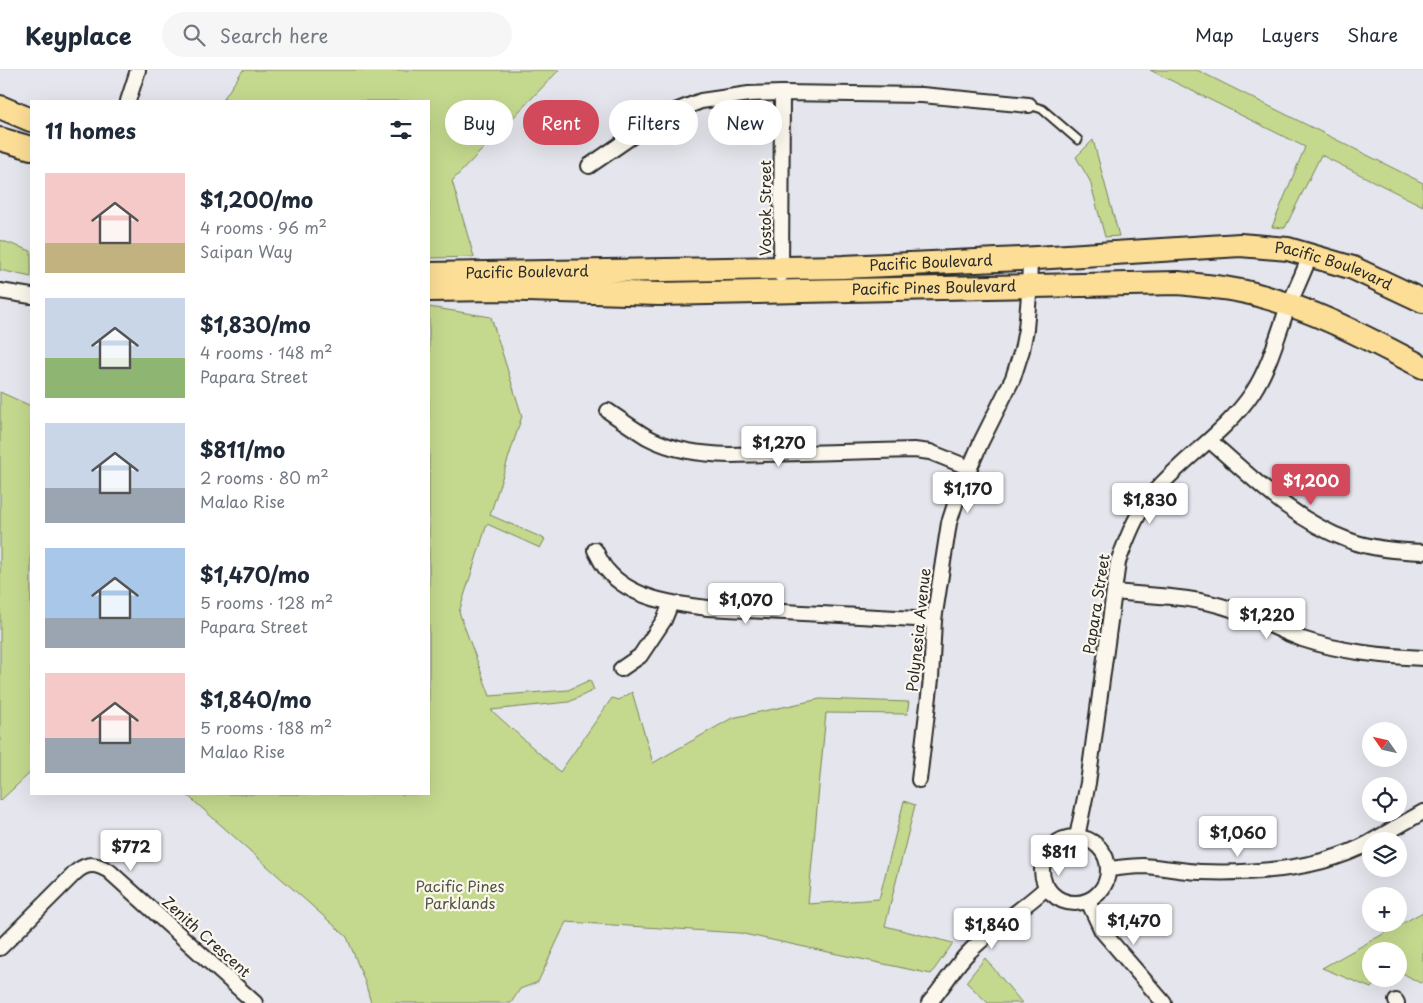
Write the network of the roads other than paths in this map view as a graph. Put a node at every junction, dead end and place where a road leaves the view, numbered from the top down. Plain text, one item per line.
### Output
1 (138, 70) edge
2 (782, 93) junction
3 (128, 100) edge
4 (1029, 105) joint
5 (0, 107) edge
6 (30, 120) edge
7 (0, 138) edge
8 (1078, 140) dead end
9 (30, 148) edge
10 (589, 166) dead end
11 (1310, 256) junction
12 (1030, 259) junction
13 (782, 268) junction
14 (430, 274) edge
15 (1030, 285) junction
16 (430, 290) edge
17 (0, 291) edge
18 (781, 293) junction
19 (30, 296) edge
20 (1423, 301) edge
21 (1290, 305) junction
22 (1423, 366) edge
23 (608, 411) dead end
24 (1210, 441) junction
25 (970, 468) junction
26 (595, 550) dead end
27 (1423, 552) edge
28 (1114, 592) junction
29 (671, 604) junction
30 (934, 620) junction
31 (1423, 658) edge
32 (621, 669) dead end
33 (919, 780) dead end
34 (1423, 812) edge
35 (1388, 832) edge
36 (1077, 837) junction
37 (1362, 845) edge
38 (1108, 870) junction
39 (1047, 887) junction
40 (1088, 901) junction
41 (0, 948) edge
42 (255, 1003) edge
43 (929, 1003) edge
44 (1164, 1003) edge

1 - 3 street
2 - 4 street
2 - 10 street
2 - 13 street, Vostok Street
4 - 8 lane
5 - 6 main road
7 - 9 main road
11 - 12 main road, Pacific Boulevard
11 - 20 main road, Pacific Boulevard
11 - 21 street, Papara Street
12 - 13 main road, Pacific Boulevard
12 - 15 street, Polynesia Avenue
13 - 14 main road, Pacific Boulevard
13 - 18 street, Vostok Street
15 - 18 main road, Pacific Pines Boulevard
15 - 21 main road, Pacific Pines Boulevard
15 - 25 street, Polynesia Avenue
16 - 18 main road, Pacific Pines Boulevard
17 - 19 street
21 - 22 main road, Pacific Pines Boulevard
21 - 24 street, Papara Street
23 - 25 street
24 - 27 street
24 - 28 street, Papara Street
25 - 30 street, Polynesia Avenue
26 - 29 street
28 - 31 street
28 - 36 street, Papara Street
29 - 30 street
29 - 32 street
30 - 33 street, Polynesia Avenue
34 - 35 street
36 - 38 street
36 - 39 street
37 - 38 street
38 - 40 street
39 - 40 street
39 - 43 street
40 - 44 street
41 - 42 street, Zenith Crescent

